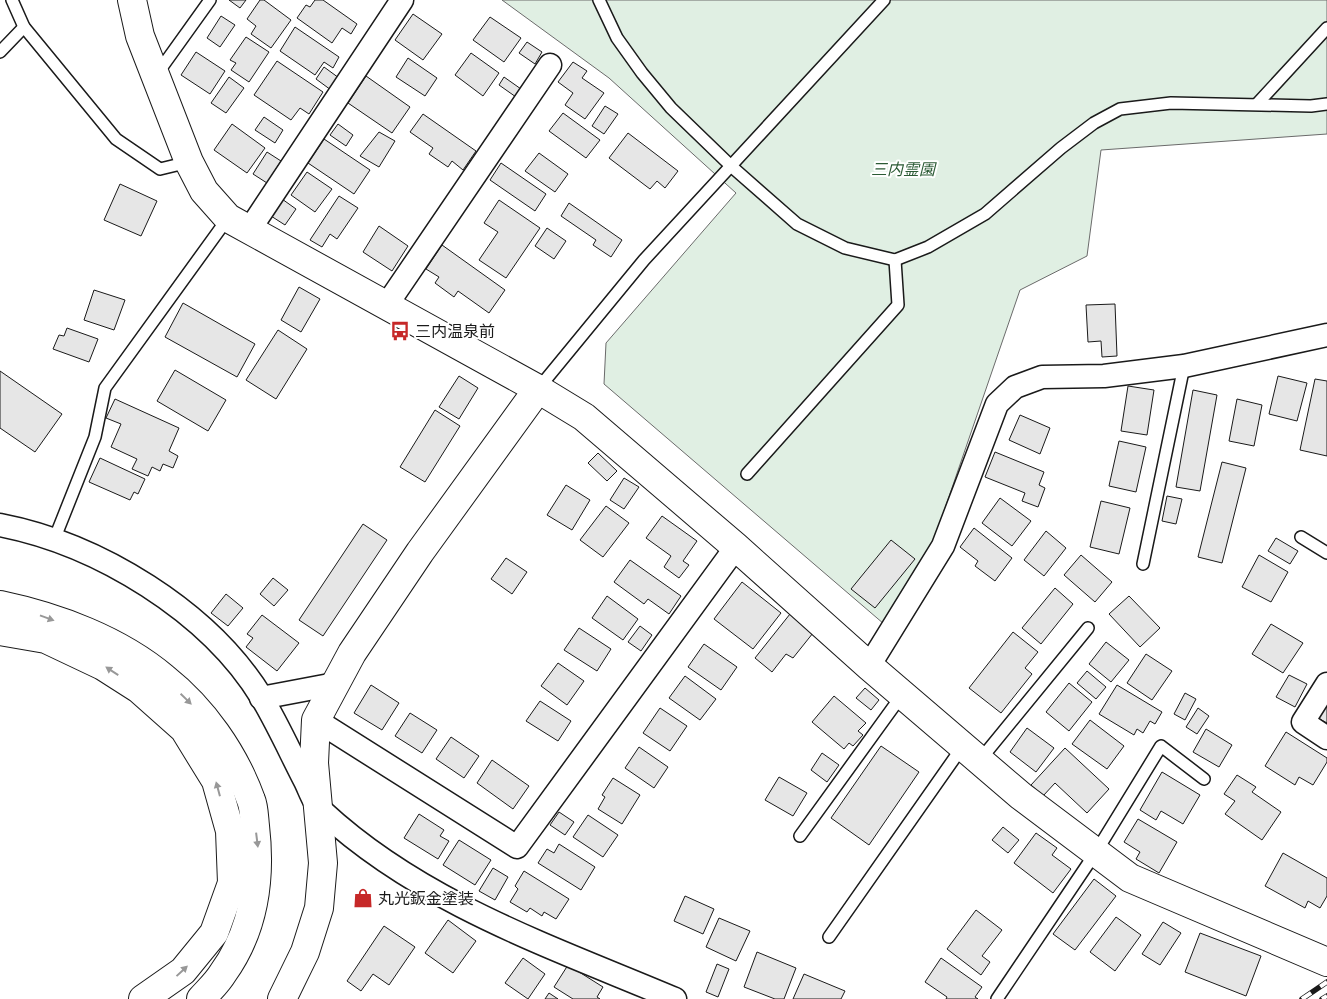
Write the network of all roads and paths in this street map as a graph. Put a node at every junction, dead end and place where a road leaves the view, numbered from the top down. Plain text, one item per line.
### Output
1 (12, 0) edge
2 (132, 0) edge
3 (210, 0) edge
4 (402, 0) edge
5 (599, 0) edge
6 (884, 0) edge
7 (24, 27) junction
8 (1327, 28) edge
9 (0, 52) edge
10 (550, 66) dead end
11 (155, 77) junction
12 (1257, 104) junction
13 (1327, 104) edge
14 (189, 162) junction
15 (730, 166) junction
16 (239, 223) junction
17 (895, 260) junction
18 (386, 306) junction
19 (1327, 335) edge
20 (1184, 366) junction
21 (538, 390) junction
22 (747, 474) dead end
23 (0, 525) edge
24 (1301, 537) dead end
25 (54, 540) junction
26 (736, 547) junction
27 (1327, 553) edge
28 (1143, 564) dead end
29 (0, 605) edge
30 (1088, 628) dead end
31 (0, 631) edge
32 (869, 666) junction
33 (335, 684) junction
34 (1327, 684) edge
35 (902, 694) junction
36 (261, 698) junction
37 (316, 720) junction
38 (1327, 738) edge
39 (971, 753) junction
40 (1204, 779) dead end
41 (319, 809) junction
42 (800, 836) dead end
43 (1096, 852) junction
44 (829, 937) dead end
45 (1327, 962) edge
46 (643, 993) edge
47 (143, 999) edge
48 (201, 999) edge
49 (282, 999) edge
50 (675, 999) edge
51 (997, 999) edge

1 - 7 lane
2 - 11 main road
3 - 11 lane
4 - 16 street
5 - 15 lane
6 - 15 lane
7 - 9 lane
7 - 14 lane
8 - 12 lane
10 - 18 street
11 - 14 main road
12 - 13 lane
12 - 17 lane
14 - 16 main road
15 - 17 lane
15 - 21 lane
16 - 18 main road
16 - 25 lane
17 - 22 lane
18 - 21 main road
19 - 20 street
20 - 28 lane
20 - 32 street
21 - 26 main road
21 - 33 main road
23 - 25 street
24 - 27 lane
25 - 36 street
26 - 32 main road
26 - 37 street
29 -> 48 main road
30 - 39 lane
47 -> 31 main road
32 - 35 main road
33 - 36 street
33 - 37 main road
34 - 38 street
35 - 39 main road
35 - 42 lane
36 - 41 street
37 - 41 main road
39 - 43 main road
39 - 44 lane
40 - 43 lane
41 - 46 street
41 - 49 main road
43 - 45 main road
43 - 51 lane
46 - 50 street

